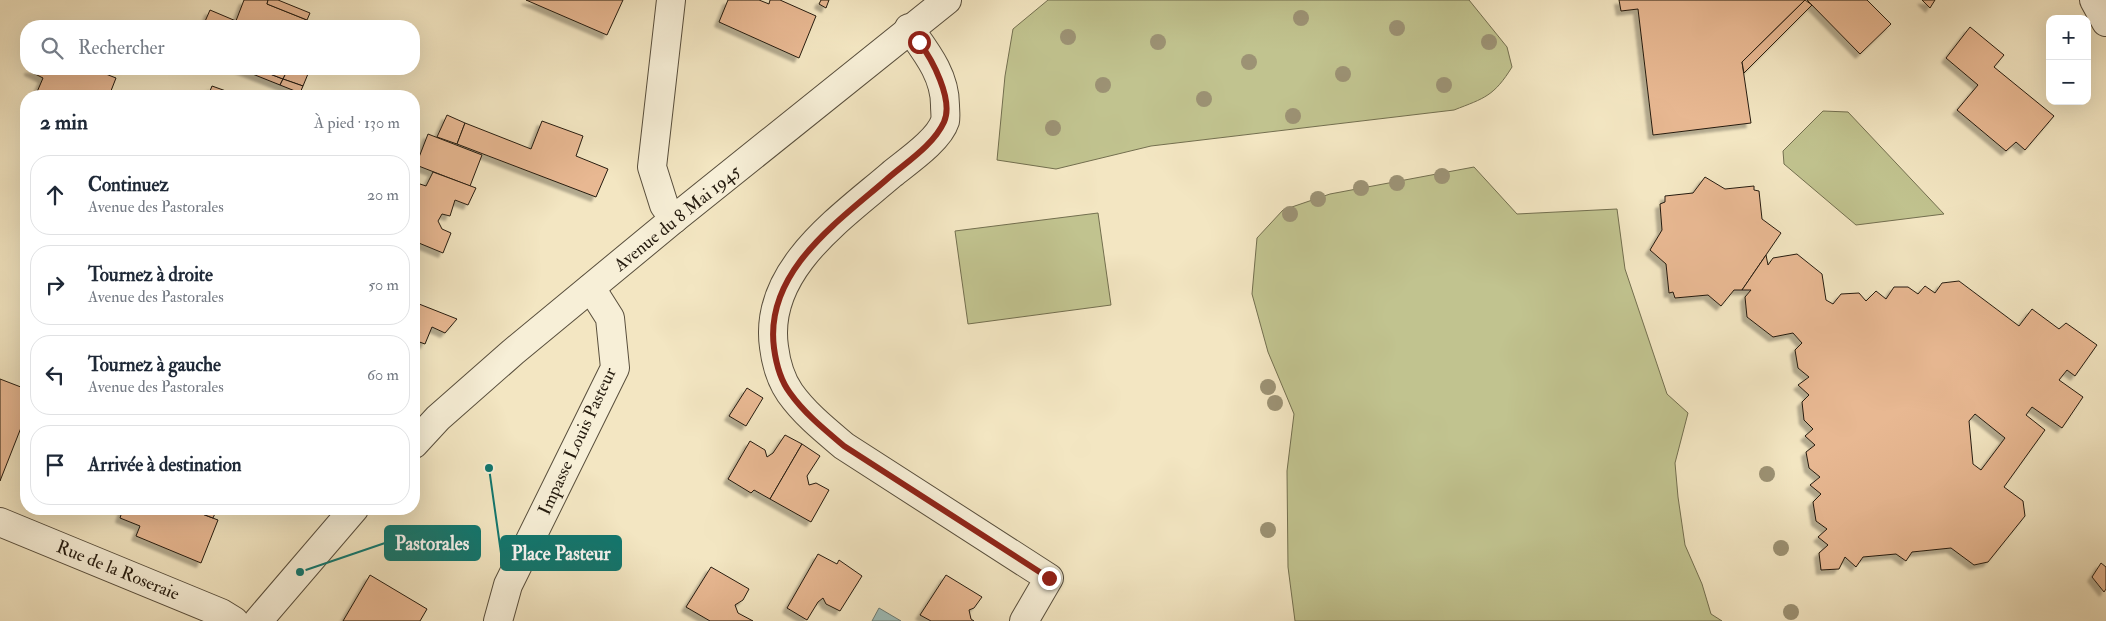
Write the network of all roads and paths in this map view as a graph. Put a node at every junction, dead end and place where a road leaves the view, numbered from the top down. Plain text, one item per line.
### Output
1 (671, 0) edge
2 (946, 0) edge
3 (2094, 0) edge
4 (2106, 22) edge
5 (909, 28) junction
6 (674, 219) junction
7 (591, 288) junction
8 (420, 438) edge
9 (349, 515) edge
10 (0, 522) edge
11 (234, 621) edge
12 (258, 621) edge
13 (498, 621) edge
14 (1024, 621) edge

1 - 6 street
2 - 5 street, Avenue du 8 Mai 1945
3 - 4 street
5 - 6 street, Avenue du 8 Mai 1945
5 - 14 street
6 - 7 street, Avenue du 8 Mai 1945
7 - 8 street, Avenue du 8 Mai 1945
7 - 13 street, Impasse Louis Pasteur
9 - 12 street
10 - 11 street, Rue de la Roseraie

